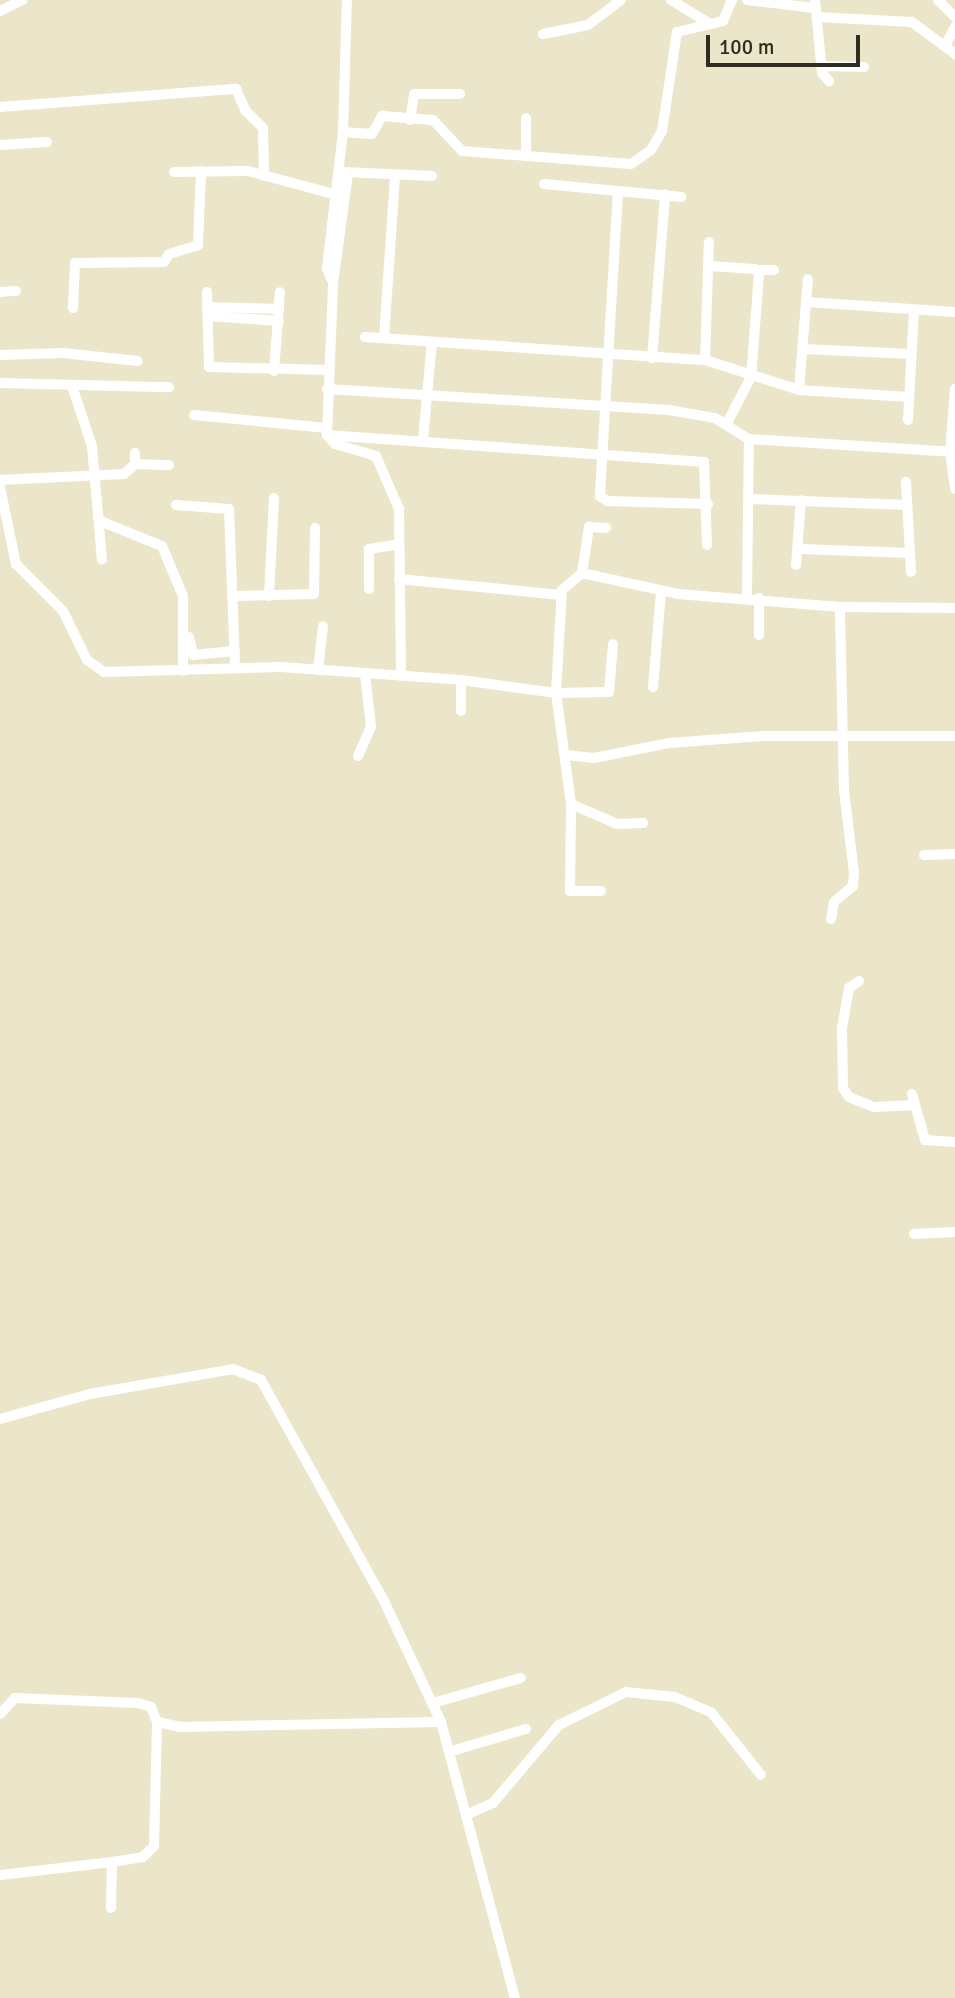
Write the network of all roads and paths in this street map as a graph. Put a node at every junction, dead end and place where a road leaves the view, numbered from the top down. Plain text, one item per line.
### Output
1 (23, 0) edge
2 (347, 0) edge
3 (621, 0) edge
4 (671, 0) edge
5 (732, 0) edge
6 (747, 0) edge
7 (937, 0) edge
8 (815, 8) edge
9 (0, 11) edge
10 (955, 17) edge
11 (710, 24) junction
12 (955, 26) edge
13 (543, 34) dead end
14 (945, 46) junction
15 (955, 54) edge
16 (821, 66) junction
17 (864, 67) dead end
18 (829, 81) dead end
19 (460, 94) dead end
20 (0, 107) edge
21 (526, 118) dead end
22 (410, 120) junction
23 (343, 132) junction
24 (47, 142) dead end
25 (0, 145) edge
26 (526, 155) junction
27 (335, 170) junction
28 (174, 172) dead end
29 (201, 172) junction
30 (348, 173) junction
31 (396, 175) junction
32 (264, 176) junction
33 (432, 176) dead end
34 (544, 184) dead end
35 (618, 191) junction
36 (333, 194) junction
37 (665, 195) junction
38 (681, 197) dead end
39 (709, 242) dead end
40 (710, 266) junction
41 (758, 270) junction
42 (775, 270) dead end
43 (808, 279) dead end
44 (333, 283) junction
45 (16, 291) dead end
46 (0, 292) edge
47 (207, 292) dead end
48 (280, 292) dead end
49 (807, 302) junction
50 (73, 307) dead end
51 (279, 309) junction
52 (914, 310) junction
53 (208, 312) junction
54 (955, 312) edge
55 (279, 321) junction
56 (365, 337) dead end
57 (384, 338) junction
58 (432, 342) junction
59 (804, 349) junction
60 (909, 354) junction
61 (0, 355) edge
62 (609, 357) junction
63 (652, 358) junction
64 (705, 360) junction
65 (138, 362) dead end
66 (328, 370) junction
67 (274, 371) junction
68 (751, 377) junction
69 (0, 383) edge
70 (72, 386) junction
71 (169, 387) dead end
72 (327, 389) junction
73 (955, 389) edge
74 (799, 390) junction
75 (429, 395) junction
76 (909, 397) junction
77 (605, 405) junction
78 (194, 415) dead end
79 (908, 420) dead end
80 (727, 423) junction
81 (326, 431) junction
82 (749, 439) junction
83 (423, 440) junction
84 (952, 452) edge
85 (602, 457) junction
86 (169, 465) dead end
87 (96, 476) junction
88 (0, 480) edge
89 (906, 482) dead end
90 (0, 487) edge
91 (955, 489) edge
92 (274, 498) dead end
93 (750, 499) junction
94 (801, 500) junction
95 (708, 504) junction
96 (176, 505) dead end
97 (907, 505) junction
98 (100, 520) junction
99 (315, 528) dead end
100 (606, 528) dead end
101 (399, 544) junction
102 (708, 545) dead end
103 (800, 550) junction
104 (910, 553) junction
105 (102, 559) dead end
106 (796, 565) dead end
107 (911, 572) dead end
108 (582, 573) junction
109 (399, 579) junction
110 (369, 589) dead end
111 (661, 592) junction
112 (561, 595) junction
113 (234, 596) junction
114 (269, 596) junction
115 (747, 596) junction
116 (759, 598) junction
117 (840, 607) junction
118 (955, 608) edge
119 (323, 626) dead end
120 (183, 627) junction
121 (759, 635) dead end
122 (613, 644) dead end
123 (235, 651) junction
124 (235, 668) junction
125 (318, 670) junction
126 (183, 671) junction
127 (365, 674) junction
128 (401, 676) junction
129 (461, 680) junction
130 (653, 687) dead end
131 (556, 694) junction
132 (461, 711) dead end
133 (955, 736) edge
134 (841, 737) junction
135 (566, 755) junction
136 (358, 756) dead end
137 (571, 804) junction
138 (643, 823) dead end
139 (955, 854) edge
140 (924, 855) dead end
141 (601, 891) dead end
142 (831, 919) dead end
143 (859, 981) dead end
144 (955, 1142) edge
145 (955, 1232) edge
146 (914, 1234) dead end
147 (0, 1419) edge
148 (521, 1678) dead end
149 (433, 1703) junction
150 (0, 1714) edge
151 (441, 1721) junction
152 (158, 1722) junction
153 (526, 1729) dead end
154 (452, 1751) junction
155 (761, 1775) dead end
156 (466, 1815) junction
157 (112, 1862) junction
158 (0, 1875) edge
159 (111, 1908) dead end
160 (514, 1998) edge

1 - 9 street
2 - 23 street
3 - 13 street
4 - 11 street
5 - 11 street
6 - 8 street
7 - 10 street
8 - 14 street
8 - 16 street
11 - 26 street
12 - 14 street
14 - 15 street
16 - 17 street
16 - 18 street
19 - 22 street
20 - 32 street
21 - 26 street
22 - 23 street
22 - 26 street
23 - 27 street
24 - 25 street
27 - 30 street
27 - 36 street
28 - 29 street
29 - 32 street
29 - 50 street
30 - 31 street
30 - 44 street
31 - 33 street
31 - 57 street
32 - 36 street
34 - 35 street
35 - 37 street
35 - 62 street
36 - 44 street
37 - 38 street
37 - 63 street
39 - 40 street
40 - 41 street
40 - 64 street
41 - 42 street
41 - 68 street
43 - 49 street
44 - 66 street
45 - 46 street
47 - 53 street
48 - 51 street
49 - 52 street
49 - 59 street
51 - 53 street
51 - 55 street
52 - 54 street
52 - 60 street
53 - 55 street
53 - 67 street
55 - 67 street
56 - 57 street
57 - 58 street
58 - 62 street
58 - 75 street
59 - 60 street
59 - 74 street
60 - 76 street
61 - 65 street
62 - 63 street
62 - 77 street
63 - 64 street
64 - 68 street
66 - 67 street
66 - 72 street
68 - 74 street
68 - 80 street
69 - 70 street
70 - 71 street
70 - 87 street
72 - 75 street
72 - 81 street
73 - 84 street
74 - 76 street
75 - 77 street
75 - 83 street
76 - 79 street
77 - 80 street
77 - 85 street
78 - 81 street
80 - 82 street
81 - 83 street
81 - 101 street
82 - 84 street
82 - 93 street
83 - 85 street
84 - 91 street
85 - 95 street
85 - 95 street
86 - 87 street
87 - 88 street
87 - 98 street
89 - 97 street
90 - 126 street
92 - 114 street
93 - 94 street
93 - 115 street
94 - 97 street
94 - 103 street
95 - 102 street
96 - 113 street
97 - 104 street
98 - 105 street
98 - 120 street
99 - 114 street
100 - 108 street
101 - 109 street
101 - 110 street
103 - 104 street
103 - 106 street
104 - 107 street
108 - 111 street
108 - 112 street
109 - 112 street
109 - 128 street
111 - 115 street
111 - 130 street
112 - 131 street
113 - 114 street
113 - 123 street
115 - 116 street
116 - 117 street
116 - 121 street
117 - 118 street
117 - 134 street
119 - 125 street
120 - 123 street
120 - 126 street
122 - 131 street
123 - 124 street
124 - 125 street
124 - 126 street
125 - 127 street
127 - 128 street
127 - 136 street
128 - 129 street
129 - 131 street
129 - 132 street
131 - 135 street
133 - 134 street
134 - 135 street
134 - 142 street
135 - 137 street
137 - 138 street
137 - 141 street
139 - 140 street
143 - 144 street
145 - 146 street
147 - 149 street
148 - 149 street
149 - 151 street
150 - 152 street
151 - 152 street
151 - 154 street
152 - 157 street
153 - 154 street
154 - 156 street
155 - 156 street
156 - 160 street
157 - 158 street
157 - 159 street

